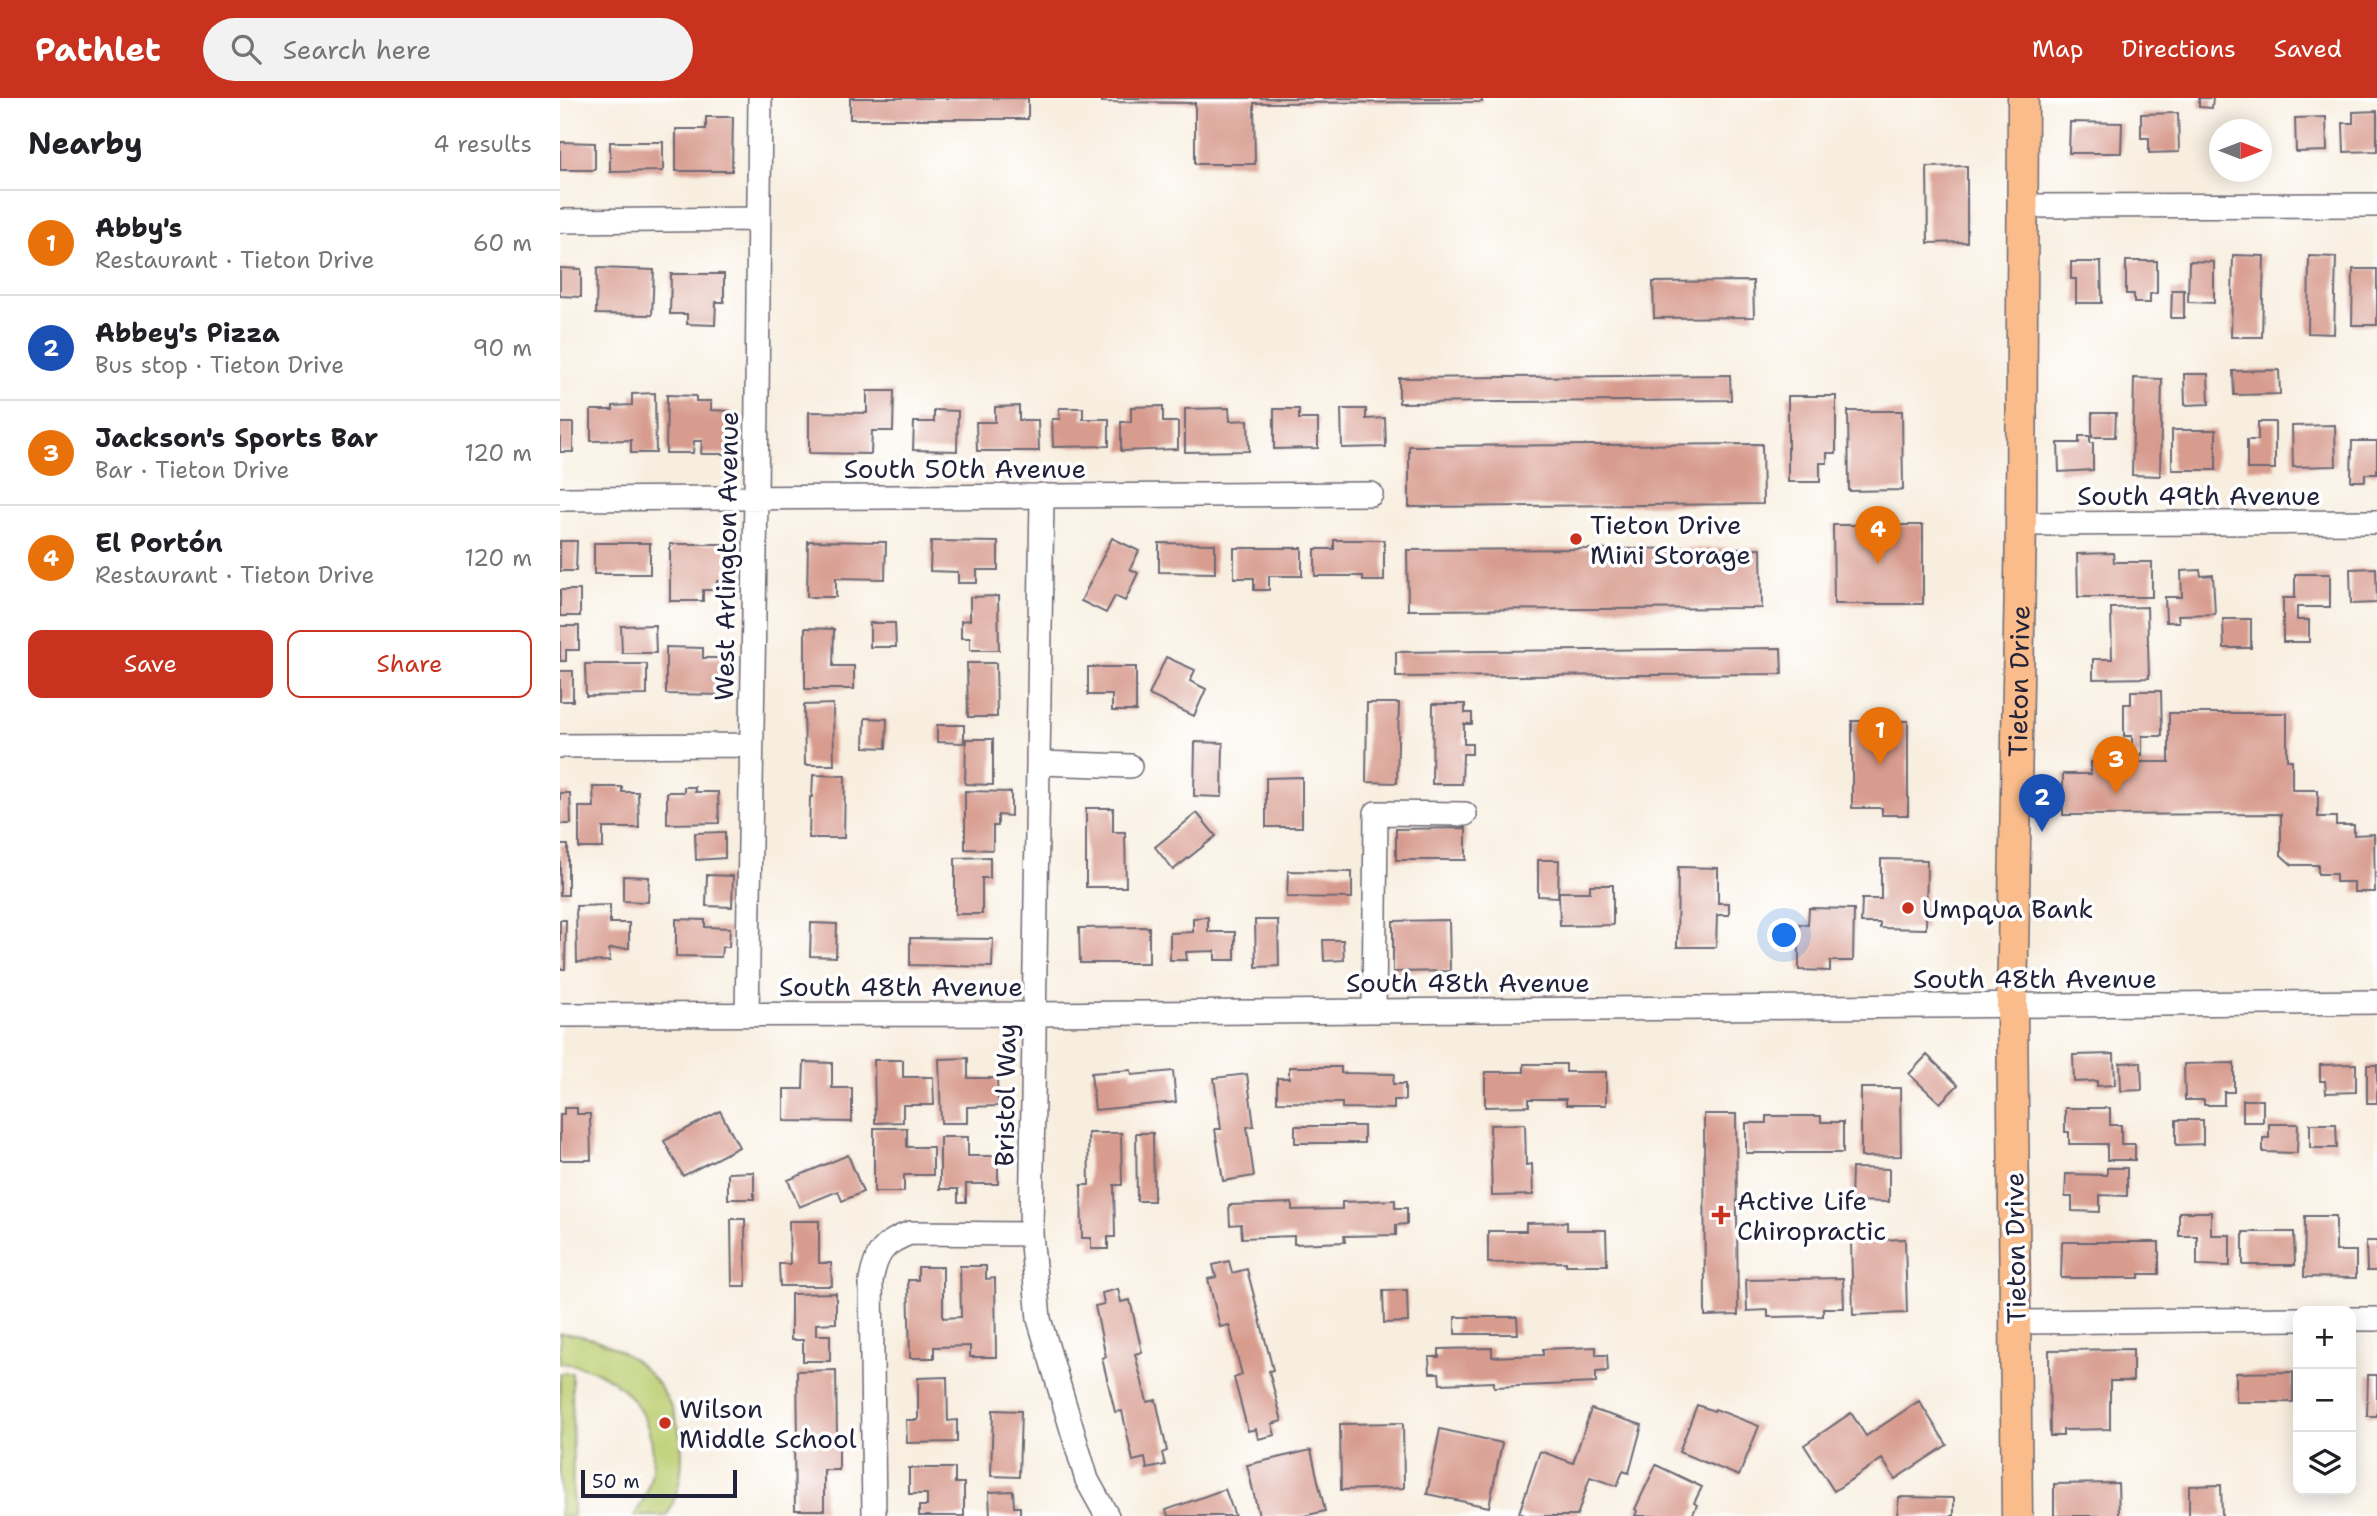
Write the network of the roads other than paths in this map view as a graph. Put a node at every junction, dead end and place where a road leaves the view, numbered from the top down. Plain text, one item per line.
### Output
1 (760, 98) edge
2 (2023, 98) edge
3 (2377, 205) edge
4 (2022, 206) junction
5 (758, 219) junction
6 (560, 221) edge
7 (1371, 494) dead end
8 (1042, 495) junction
9 (756, 497) junction
10 (560, 499) edge
11 (2377, 522) edge
12 (2021, 524) junction
13 (751, 745) junction
14 (560, 746) edge
15 (1039, 763) junction
16 (1130, 765) dead end
17 (1465, 814) dead end
18 (2377, 1002) edge
19 (2012, 1006) junction
20 (1374, 1011) junction
21 (747, 1014) junction
22 (1034, 1014) junction
23 (560, 1016) edge
24 (1031, 1234) junction
25 (2356, 1319) edge
26 (2377, 1319) edge
27 (2293, 1320) edge
28 (2016, 1321) junction
29 (874, 1516) edge
30 (1107, 1516) edge
31 (2017, 1516) edge

1 - 5 street, West Arlington Avenue
2 - 4 main road, Tieton Drive
3 - 4 street
4 - 12 main road, Tieton Drive
5 - 6 street
5 - 9 street, West Arlington Avenue
7 - 8 street, South 50th Avenue
8 - 9 street, South 50th Avenue
8 - 15 street, Bristol Way
9 - 10 street, South 50th Avenue
9 - 13 street, West Arlington Avenue
11 - 12 street, South 49th Avenue
12 - 19 main road, Tieton Drive
13 - 14 street
13 - 21 street, West Arlington Avenue
15 - 16 street
15 - 22 street, Bristol Way
17 - 20 street
18 - 19 street, South 48th Avenue
19 - 20 street, South 48th Avenue
19 - 28 main road, Tieton Drive
20 - 22 street, South 48th Avenue
21 - 22 street, South 48th Avenue
21 - 23 street, South 48th Avenue
22 - 24 street, Bristol Way
24 - 29 street
24 - 30 street, Bristol Way
25 - 26 street
27 - 28 street
28 - 31 main road, Tieton Drive

